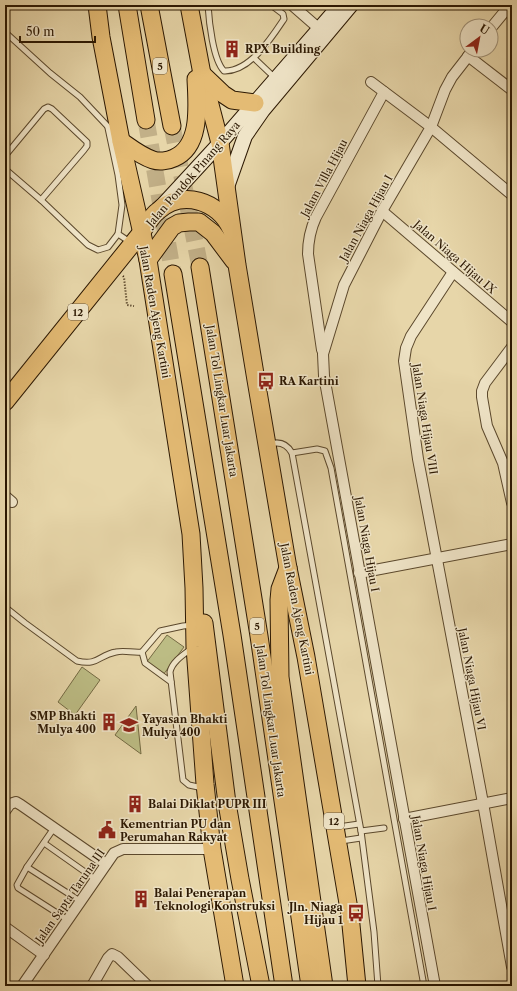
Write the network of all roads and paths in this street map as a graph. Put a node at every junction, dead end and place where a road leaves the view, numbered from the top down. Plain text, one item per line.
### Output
1 (97, 5) edge
2 (127, 5) edge
3 (149, 5) edge
4 (189, 5) edge
5 (208, 5) edge
6 (271, 5) edge
7 (292, 5) edge
8 (340, 5) edge
9 (351, 5) edge
10 (510, 5) edge
11 (499, 18) edge
12 (5, 32) edge
13 (323, 32) junction
14 (197, 49) junction
15 (302, 57) junction
16 (254, 58) junction
17 (466, 58) edge
18 (476, 58) edge
19 (202, 74) junction
20 (276, 79) junction
21 (371, 82) dead end
22 (512, 90) edge
23 (384, 92) junction
24 (255, 103) junction
25 (146, 120) tunnel mouth
26 (172, 126) tunnel mouth
27 (108, 127) junction
28 (431, 127) junction
29 (121, 141) junction
30 (220, 143) junction
31 (5, 156) edge
32 (5, 169) edge
33 (227, 187) junction
34 (512, 195) edge
35 (41, 200) junction
36 (157, 211) junction
37 (382, 211) junction
38 (232, 233) junction
39 (118, 234) junction
40 (137, 238) junction
41 (148, 260) junction
42 (237, 265) junction
43 (200, 267) tunnel mouth
44 (453, 272) junction
45 (173, 274) tunnel mouth
46 (120, 280) dead end
47 (134, 306) dead end
48 (512, 322) edge
49 (512, 346) edge
50 (323, 354) junction
51 (5, 402) edge
52 (267, 444) junction
53 (292, 453) junction
54 (503, 463) junction
55 (512, 471) edge
56 (512, 503) edge
57 (512, 544) edge
58 (437, 558) junction
59 (288, 568) junction
60 (359, 573) junction
61 (194, 588) junction
62 (5, 607) edge
63 (195, 625) junction
64 (195, 647) junction
65 (140, 652) junction
66 (171, 682) junction
67 (205, 788) junction
68 (512, 798) edge
69 (483, 803) junction
70 (5, 811) edge
71 (404, 819) junction
72 (359, 824) junction
73 (54, 828) junction
74 (384, 828) dead end
75 (361, 831) junction
76 (336, 834) junction
77 (362, 838) junction
78 (44, 843) junction
79 (212, 849) junction
80 (106, 864) junction
81 (27, 867) junction
82 (95, 879) junction
83 (80, 901) junction
84 (68, 920) junction
85 (5, 928) edge
86 (44, 955) junction
87 (512, 967) edge
88 (22, 986) edge
89 (92, 986) edge
90 (148, 986) edge
91 (235, 986) edge
92 (261, 986) edge
93 (284, 986) edge
94 (310, 986) edge
95 (324, 986) edge
96 (357, 986) edge
97 (378, 986) edge
98 (424, 986) edge
99 (435, 986) edge

1 - 29 highway, Jalan Raden Ajeng Kartini
2 - 25 highway, 5
3 - 26 highway, 5
4 - 14 highway
5 - 16 lane
6 - 16 lane
7 - 13 street
8 - 13 main road, Jalan Pondok Pinang Raya
9 - 13 main road, Jalan Pondok Pinang Raya
10 - 11 street
12 - 27 lane
13 - 15 main road, Jalan Pondok Pinang Raya
14 - 19 highway, Jalan Raden Ajeng Kartini
14 - 29 highway
15 - 20 main road, Jalan Pondok Pinang Raya
15 - 33 main road, Jalan Pondok Pinang Raya
16 - 20 lane
17 - 28 street, Jalan Niaga Hijau I
18 - 22 street
19 - 24 highway
19 - 30 highway, Jalan Raden Ajeng Kartini
20 - 24 main road, Jalan Pondok Pinang Raya
21 - 23 street
23 - 28 street
23 - 50 street, Jalam Villa Hijau
24 - 30 main road, Jalan Pondok Pinang Raya
27 - 29 lane
27 - 39 lane
28 - 34 street
28 - 37 street, Jalan Niaga Hijau I
29 - 40 highway, Jalan Raden Ajeng Kartini
30 - 33 highway, Jalan Raden Ajeng Kartini / 12
30 - 36 main road, Jalan Pondok Pinang Raya
31 - 35 lane
32 - 35 lane
33 - 38 highway, Jalan Raden Ajeng Kartini / 12
35 - 39 lane
36 - 38 highway, Jalan Raden Ajeng Kartini / 12
36 - 40 highway, Jalan Pondok Pinang Raya / 12
37 - 44 street, Jalan Niaga Hijau IX
37 - 50 street, Jalan Niaga Hijau I
38 - 42 highway, Jalan Raden Ajeng Kartini / 12
39 - 40 lane
40 - 41 highway, Jalan Raden Ajeng Kartini
40 - 51 highway, Jalan Pondok Pinang Raya / 12
41 - 42 highway
41 - 61 highway, Jalan Raden Ajeng Kartini
42 - 52 highway, Jalan Raden Ajeng Kartini / 12
43 - 94 highway, Jalan Tol Lingkar Luar Jakarta / 5
44 - 48 street, Jalan Niaga Hijau IX
44 - 58 street, Jalan Niaga Hijau VIII
45 - 93 highway
46 - 47 path
49 - 54 street
50 - 60 street, Jalan Niaga Hijau I
52 - 53 lane
52 - 59 highway, Jalan Raden Ajeng Kartini / 12
53 - 72 lane
53 - 98 lane
54 - 55 street
54 - 56 street
57 - 58 street
58 - 60 street
58 - 69 street, Jalan Niaga Hijau VI
59 - 76 highway, Jalan Raden Ajeng Kartini / 12
59 - 95 highway
60 - 71 street, Jalan Niaga Hijau I
61 - 63 highway, Jalan Raden Ajeng Kartini
61 - 92 highway
62 - 65 lane
63 - 64 highway, Jalan Raden Ajeng Kartini
63 - 65 lane
64 - 66 lane
64 - 67 highway, Jalan Raden Ajeng Kartini
65 - 66 lane
66 - 67 lane
67 - 79 highway, Jalan Raden Ajeng Kartini
68 - 69 street
69 - 71 street
69 - 87 street, Jalan Niaga Hijau VI
70 - 73 street
71 - 99 street, Jalan Niaga Hijau I
72 - 75 lane
72 - 76 lane
73 - 78 lane
73 - 80 street
74 - 75 lane
75 - 77 lane
76 - 77 lane
76 - 96 highway, Jalan Raden Ajeng Kartini / 12
77 - 97 lane
78 - 81 lane
78 - 82 lane
79 - 80 street, Jalan Sapta Taruna III
79 - 91 highway, Jalan Raden Ajeng Kartini
80 - 82 street, Jalan Sapta Taruna III
81 - 83 lane
81 - 84 lane
82 - 83 street, Jalan Sapta Taruna III
83 - 84 street, Jalan Sapta Taruna III
84 - 86 street, Jalan Sapta Taruna III
85 - 86 street, Jalan Sapta Taruna III
86 - 88 street, Jalan Sapta Taruna III
89 - 90 street

